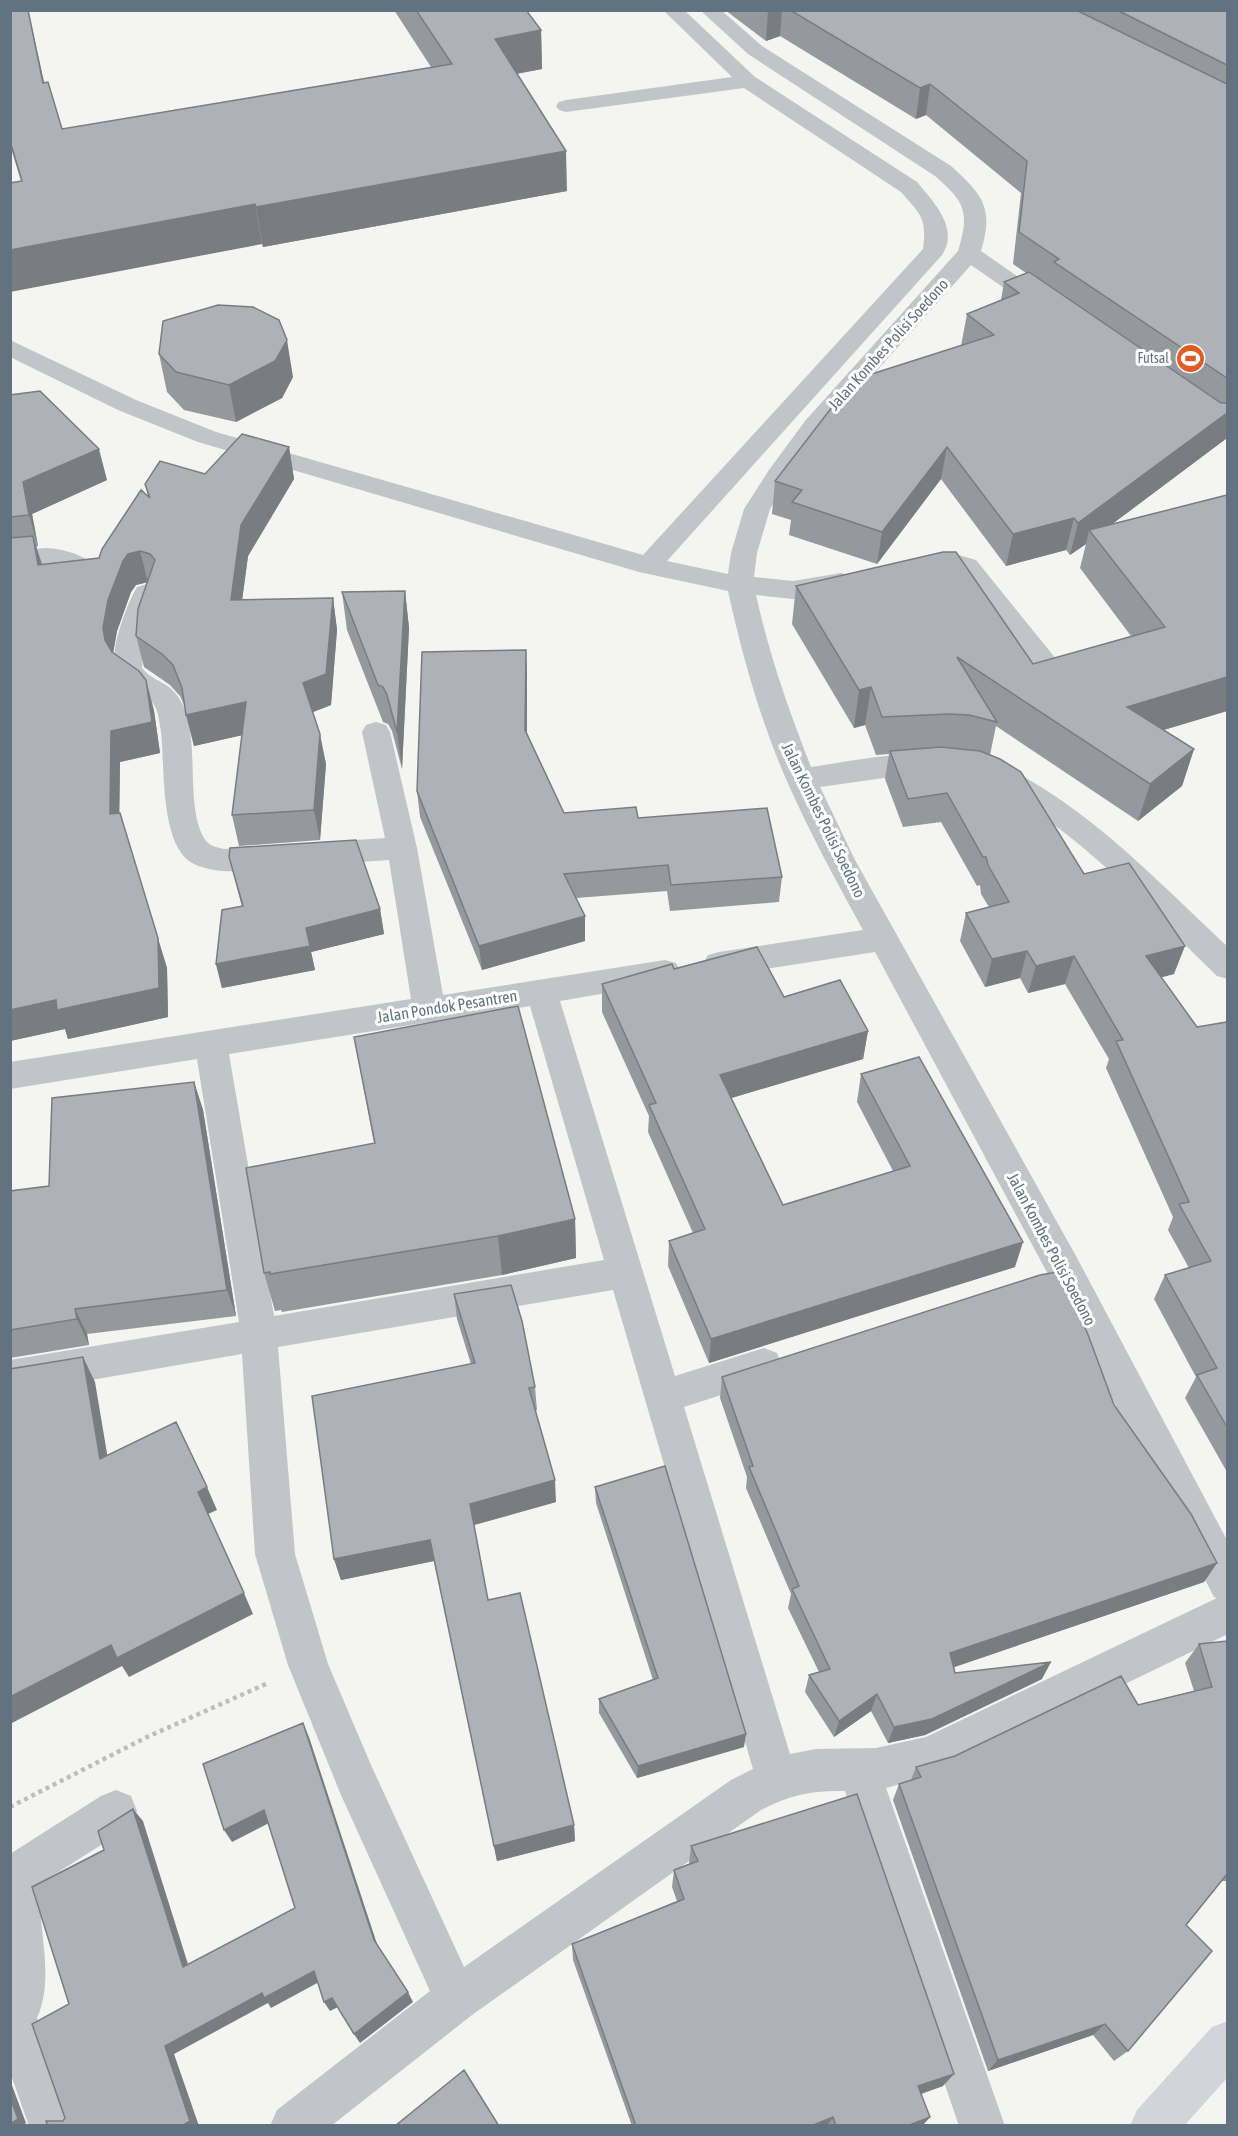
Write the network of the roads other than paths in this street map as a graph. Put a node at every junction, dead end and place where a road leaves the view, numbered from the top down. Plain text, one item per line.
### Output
1 (672, 10) edge
2 (709, 10) edge
3 (748, 81) junction
4 (566, 106) dead end
5 (969, 253) junction
6 (1060, 317) edge
7 (10, 347) edge
8 (10, 560) edge
9 (648, 566) junction
10 (900, 572) edge
11 (867, 578) edge
12 (96, 582) edge
13 (741, 585) junction
14 (147, 593) edge
15 (1051, 672) edge
16 (376, 732) dead end
17 (801, 779) junction
18 (402, 848) junction
19 (884, 939) junction
20 (1227, 967) edge
21 (541, 990) junction
22 (429, 1009) junction
23 (211, 1043) junction
24 (10, 1076) edge
25 (625, 1272) junction
26 (259, 1336) junction
27 (797, 1354) edge
28 (10, 1377) edge
29 (663, 1396) junction
30 (1227, 1582) edge
31 (1227, 1612) edge
32 (859, 1770) junction
33 (777, 1779) junction
34 (116, 1811) dead end
35 (456, 1999) junction
36 (1227, 2043) edge
37 (52, 2126) edge
38 (293, 2126) edge
39 (982, 2126) edge
40 (1153, 2126) edge

1 - 3 street
2 - 5 street, Jalan Kombes Polisi Soedono
3 - 4 street
3 - 9 street
5 - 6 street
5 - 13 street, Jalan Kombes Polisi Soedono
7 - 9 street
8 - 12 street
9 - 13 street
10 - 15 street
11 - 13 street
13 - 17 street, Jalan Kombes Polisi Soedono
14 - 18 street
16 - 18 street
17 - 19 street, Jalan Kombes Polisi Soedono
17 - 20 street
18 - 22 street
19 - 21 street, Jalan Pondok Pesantren
19 - 30 street, Jalan Kombes Polisi Soedono
21 - 22 street, Jalan Pondok Pesantren
21 - 25 street
22 - 23 street, Jalan Pondok Pesantren
23 - 24 street, Jalan Pondok Pesantren
23 - 26 street
25 - 26 street
25 - 29 street
26 - 28 street
26 - 35 street
27 - 29 street
29 - 33 street
31 - 32 street
32 - 33 street
32 - 39 street
33 - 35 street
34 - 37 street
35 - 38 street
36 - 40 main road

